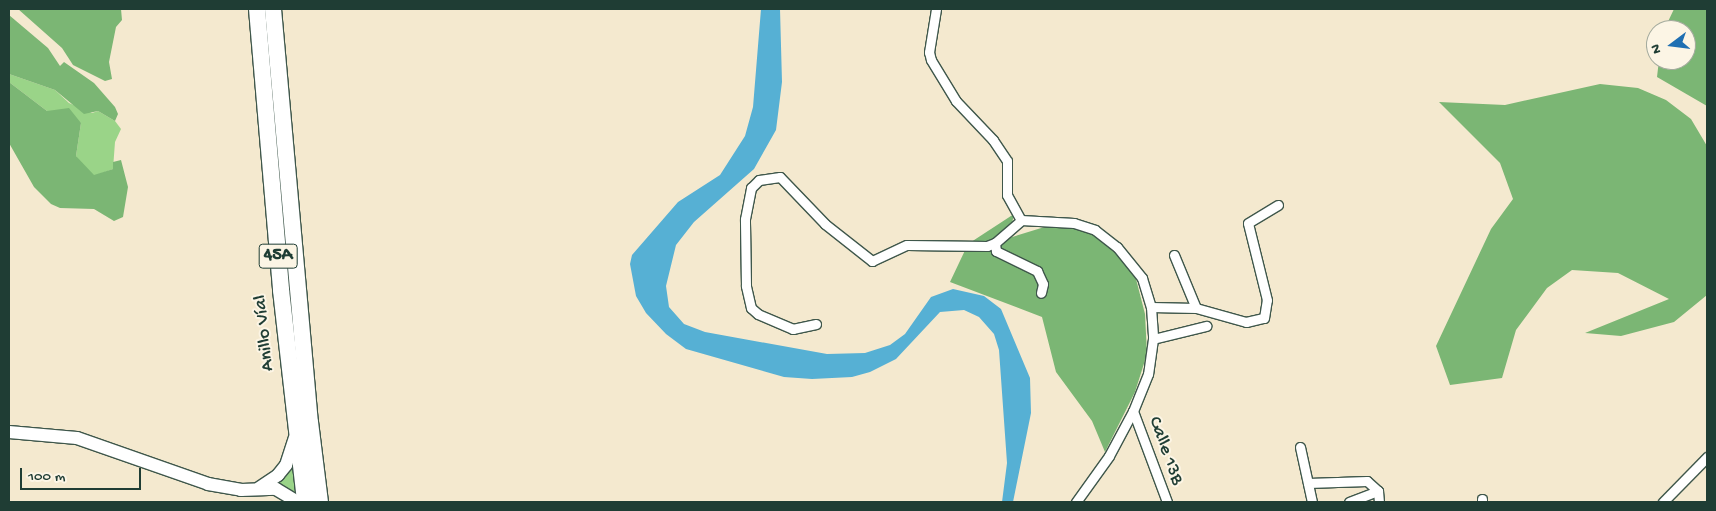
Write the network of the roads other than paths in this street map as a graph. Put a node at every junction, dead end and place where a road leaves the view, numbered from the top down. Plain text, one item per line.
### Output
1 (257, 9) edge
2 (274, 9) edge
3 (936, 9) edge
4 (1278, 205) dead end
5 (1021, 220) junction
6 (995, 243) junction
7 (1174, 255) dead end
8 (1041, 293) dead end
9 (1152, 307) junction
10 (1196, 308) junction
11 (816, 324) dead end
12 (1206, 326) dead end
13 (1153, 339) junction
14 (1133, 412) junction
15 (295, 428) junction
16 (9, 432) edge
17 (1300, 447) dead end
18 (1707, 457) edge
19 (1308, 483) junction
20 (256, 489) junction
21 (1378, 491) junction
22 (298, 502) edge
23 (305, 502) edge
24 (320, 502) edge
25 (1076, 502) edge
26 (1167, 502) edge
27 (1312, 502) edge
28 (1349, 502) edge
29 (1379, 502) edge
30 (1662, 502) edge

1 - 15 highway, Anillo Víal / 45A
2 - 24 highway, Anillo Víal / 45A
3 - 5 street
4 - 10 street
5 - 6 street
5 - 9 street
6 - 8 street
6 - 11 street
7 - 10 street
9 - 10 street
9 - 13 street
12 - 13 street
13 - 14 street
14 - 25 street
14 - 26 street, Calle 13B
15 - 20 main road
15 - 23 highway, Anillo Víal / 45A
16 - 20 main road
17 - 19 street
18 - 30 street
19 - 21 street
19 - 27 street
20 - 22 main road
21 - 28 street
21 - 29 street

